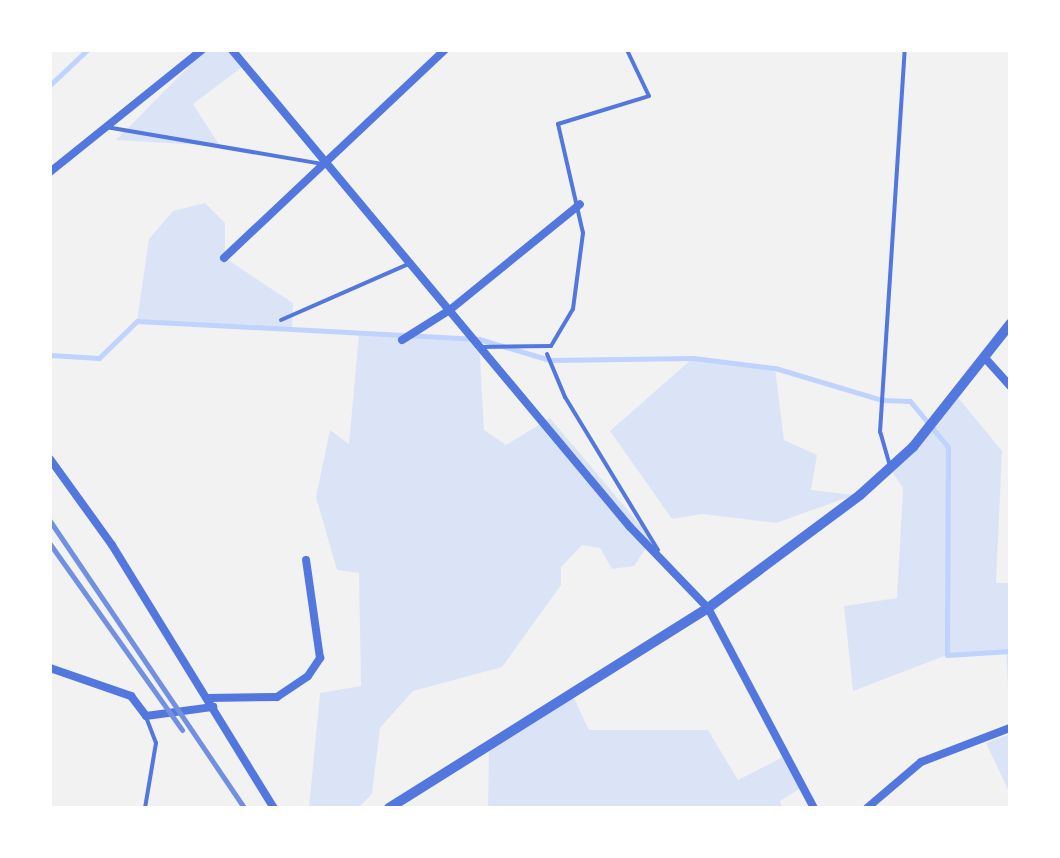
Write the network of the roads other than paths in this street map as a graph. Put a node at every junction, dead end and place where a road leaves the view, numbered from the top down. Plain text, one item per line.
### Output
1 (202, 50) edge
2 (232, 50) edge
3 (445, 50) edge
4 (627, 50) edge
5 (905, 50) edge
6 (104, 127) junction
7 (328, 165) junction
8 (50, 172) edge
9 (580, 204) junction
10 (224, 258) dead end
11 (413, 263) junction
12 (451, 309) junction
13 (281, 320) dead end
14 (1010, 324) edge
15 (402, 340) dead end
16 (479, 347) junction
17 (547, 354) dead end
18 (985, 358) junction
19 (1010, 386) edge
20 (50, 459) edge
21 (891, 470) junction
22 (658, 550) junction
23 (306, 560) dead end
24 (708, 608) junction
25 (50, 668) edge
26 (207, 698) junction
27 (213, 707) junction
28 (146, 716) junction
29 (1010, 728) edge
30 (145, 808) edge
31 (274, 808) edge
32 (389, 808) edge
33 (814, 808) edge
34 (867, 808) edge

1 - 6 street
2 - 7 street
3 - 7 street
4 - 9 lane
5 - 21 lane
6 - 7 lane
6 - 8 street
7 - 10 street
7 - 11 street
9 - 12 street
9 - 16 lane
11 - 12 street
11 - 13 lane
12 - 15 street
12 - 16 street
14 - 18 street
16 - 22 street
17 - 22 lane
18 - 19 street
18 - 21 street
20 - 26 street
21 - 24 street
22 - 24 street
23 - 26 street
24 - 32 street
24 - 33 street
25 - 28 street
26 - 27 street
27 - 28 street
27 - 31 street
28 - 30 lane
29 - 34 street

